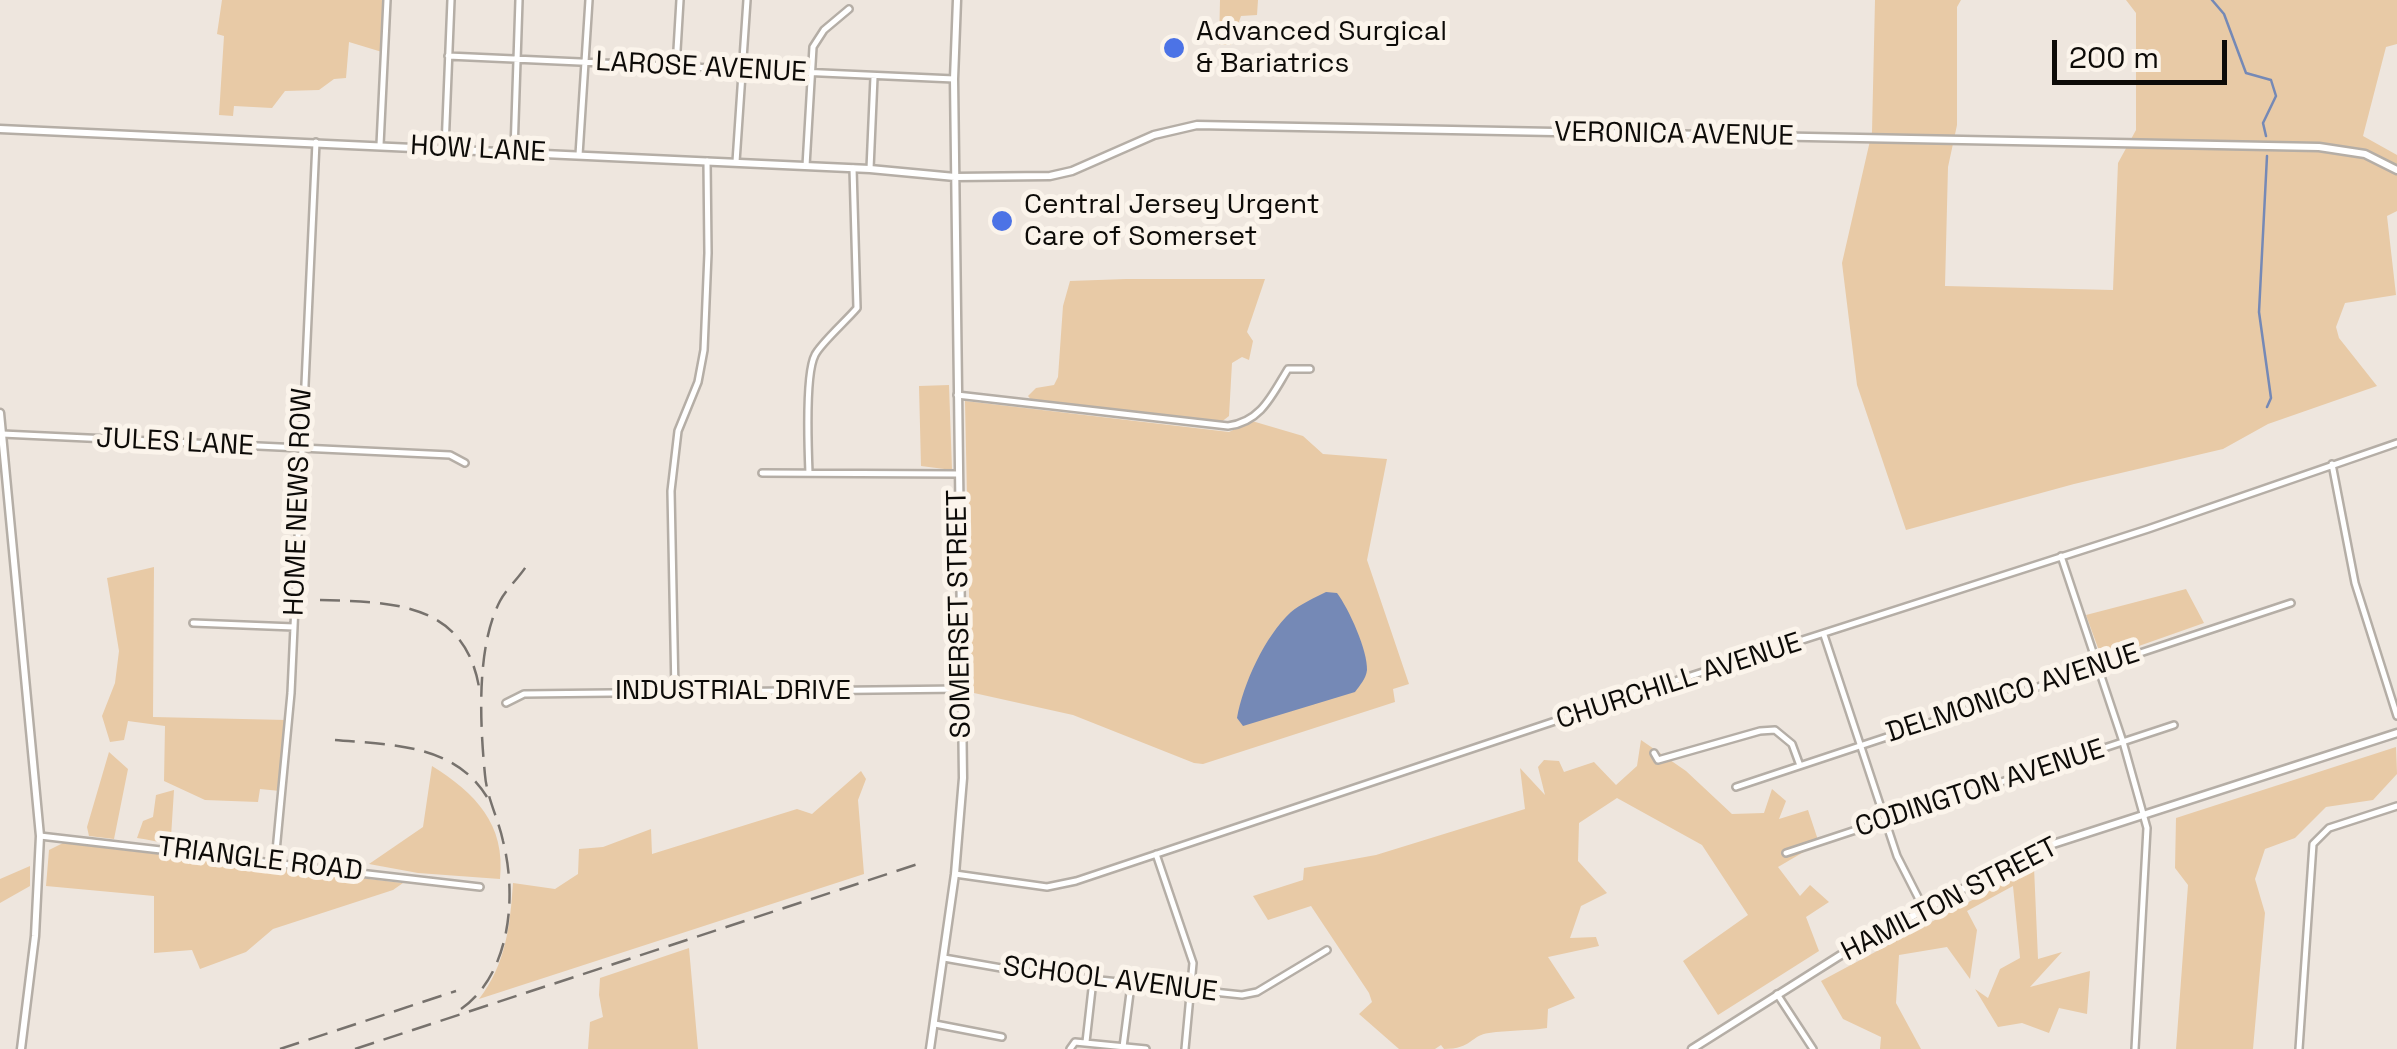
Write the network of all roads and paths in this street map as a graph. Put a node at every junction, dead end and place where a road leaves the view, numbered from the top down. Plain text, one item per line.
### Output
1 (387, 0) edge
2 (451, 0) edge
3 (520, 0) edge
4 (588, 0) edge
5 (680, 0) edge
6 (747, 0) edge
7 (957, 0) edge
8 (849, 9) dead end
9 (448, 56) junction
10 (517, 59) junction
11 (585, 62) junction
12 (676, 66) junction
13 (742, 70) junction
14 (810, 73) junction
15 (874, 76) junction
16 (954, 80) junction
17 (0, 129) edge
18 (316, 142) junction
19 (380, 145) junction
20 (444, 148) junction
21 (514, 152) junction
22 (579, 155) junction
23 (707, 161) junction
24 (736, 162) junction
25 (806, 166) junction
26 (853, 168) junction
27 (870, 169) junction
28 (2397, 170) edge
29 (956, 177) junction
30 (1310, 369) dead end
31 (957, 395) junction
32 (0, 413) edge
33 (2, 434) edge
34 (2397, 443) edge
35 (302, 450) junction
36 (465, 463) dead end
37 (2332, 464) junction
38 (762, 474) dead end
39 (808, 474) junction
40 (958, 474) junction
41 (2061, 556) junction
42 (2291, 603) dead end
43 (192, 623) dead end
44 (294, 627) junction
45 (1824, 634) junction
46 (2098, 667) junction
47 (962, 689) junction
48 (675, 692) junction
49 (506, 702) dead end
50 (2397, 716) edge
51 (2174, 724) dead end
52 (2397, 733) edge
53 (2122, 742) junction
54 (1861, 744) junction
55 (1654, 753) dead end
56 (1800, 765) junction
57 (1736, 787) dead end
58 (2397, 806) edge
59 (2144, 814) junction
60 (1886, 820) junction
61 (40, 836) junction
62 (1786, 853) dead end
63 (1156, 854) junction
64 (275, 862) junction
65 (955, 874) junction
66 (480, 887) dead end
67 (1924, 908) junction
68 (1327, 950) dead end
69 (941, 958) junction
70 (1093, 980) junction
71 (1131, 984) junction
72 (1192, 990) junction
73 (1777, 994) junction
74 (935, 1024) junction
75 (1002, 1038) dead end
76 (1705, 1040) junction
77 (1086, 1043) junction
78 (1104, 1047) edge
79 (1123, 1047) edge
80 (22, 1049) edge
81 (930, 1049) edge
82 (1070, 1049) edge
83 (1146, 1049) edge
84 (1185, 1049) edge
85 (1692, 1049) edge
86 (1710, 1049) edge
87 (1813, 1049) edge
88 (2135, 1049) edge
89 (2299, 1049) edge

1 - 19 street
2 - 9 street
3 - 10 street
4 - 11 street
5 - 12 street
6 - 13 street
7 - 16 main road, SOMERSET STREET
8 - 14 street
9 - 10 street, LAROSE AVENUE
9 - 20 street
10 - 11 street, LAROSE AVENUE
10 - 21 street
11 - 12 street, LAROSE AVENUE
11 - 22 street
12 - 13 street, LAROSE AVENUE
13 - 14 street, LAROSE AVENUE
13 - 24 street
14 - 15 street, LAROSE AVENUE
14 - 25 street
15 - 16 street, LAROSE AVENUE
15 - 27 street
16 - 29 main road, SOMERSET STREET
17 - 18 main road, HOW LANE
18 - 19 main road, HOW LANE
18 - 35 street, HOME NEWS ROW
19 - 20 main road, HOW LANE
20 - 21 main road, HOW LANE
21 - 22 main road, HOW LANE
22 - 23 main road, HOW LANE
23 - 24 main road, HOW LANE
23 - 48 street
24 - 25 main road, HOW LANE
25 - 26 main road, HOW LANE
26 - 27 main road, HOW LANE
26 - 39 street
27 - 29 main road, HOW LANE
28 - 29 main road, VERONICA AVENUE
29 - 31 main road, SOMERSET STREET
30 - 31 street
31 - 40 main road, SOMERSET STREET
32 - 33 main road
33 - 35 street, JULES LANE
33 - 61 main road
34 - 37 street, CHURCHILL AVENUE
35 - 36 street, JULES LANE
35 - 44 street, HOME NEWS ROW
37 - 41 street, CHURCHILL AVENUE
37 - 50 street
38 - 39 street
39 - 40 street
40 - 47 main road, SOMERSET STREET
41 - 45 street, CHURCHILL AVENUE
41 - 46 street
42 - 46 street, DELMONICO AVENUE
43 - 44 street
44 - 64 street, HOME NEWS ROW
45 - 54 street
45 - 63 street, CHURCHILL AVENUE
46 - 53 street
46 - 54 street, DELMONICO AVENUE
47 - 48 street, INDUSTRIAL DRIVE
47 - 65 main road, SOMERSET STREET
48 - 49 street, INDUSTRIAL DRIVE
51 - 53 street, CODINGTON AVENUE
52 - 59 main road, HAMILTON STREET
53 - 59 street
53 - 60 street, CODINGTON AVENUE
54 - 56 street, DELMONICO AVENUE
54 - 60 street
55 - 56 street
56 - 57 street, DELMONICO AVENUE
58 - 89 street
59 - 67 main road, HAMILTON STREET
59 - 88 street
60 - 62 street, CODINGTON AVENUE
60 - 67 street
61 - 64 street, TRIANGLE ROAD
61 - 80 main road
63 - 65 street, CHURCHILL AVENUE
63 - 72 street
64 - 66 street, TRIANGLE ROAD
65 - 69 main road, SOMERSET STREET
67 - 73 main road, HAMILTON STREET
68 - 72 street, SCHOOL AVENUE
69 - 70 street, SCHOOL AVENUE
69 - 74 main road, SOMERSET STREET
70 - 71 street, SCHOOL AVENUE
70 - 77 street
71 - 72 street, SCHOOL AVENUE
71 - 79 street
72 - 84 street
73 - 76 main road, HAMILTON STREET
73 - 87 street
74 - 75 street
74 - 81 main road, SOMERSET STREET
76 - 85 main road, HAMILTON STREET
76 - 86 street
77 - 78 street
77 - 82 street
78 - 79 street
79 - 83 street

